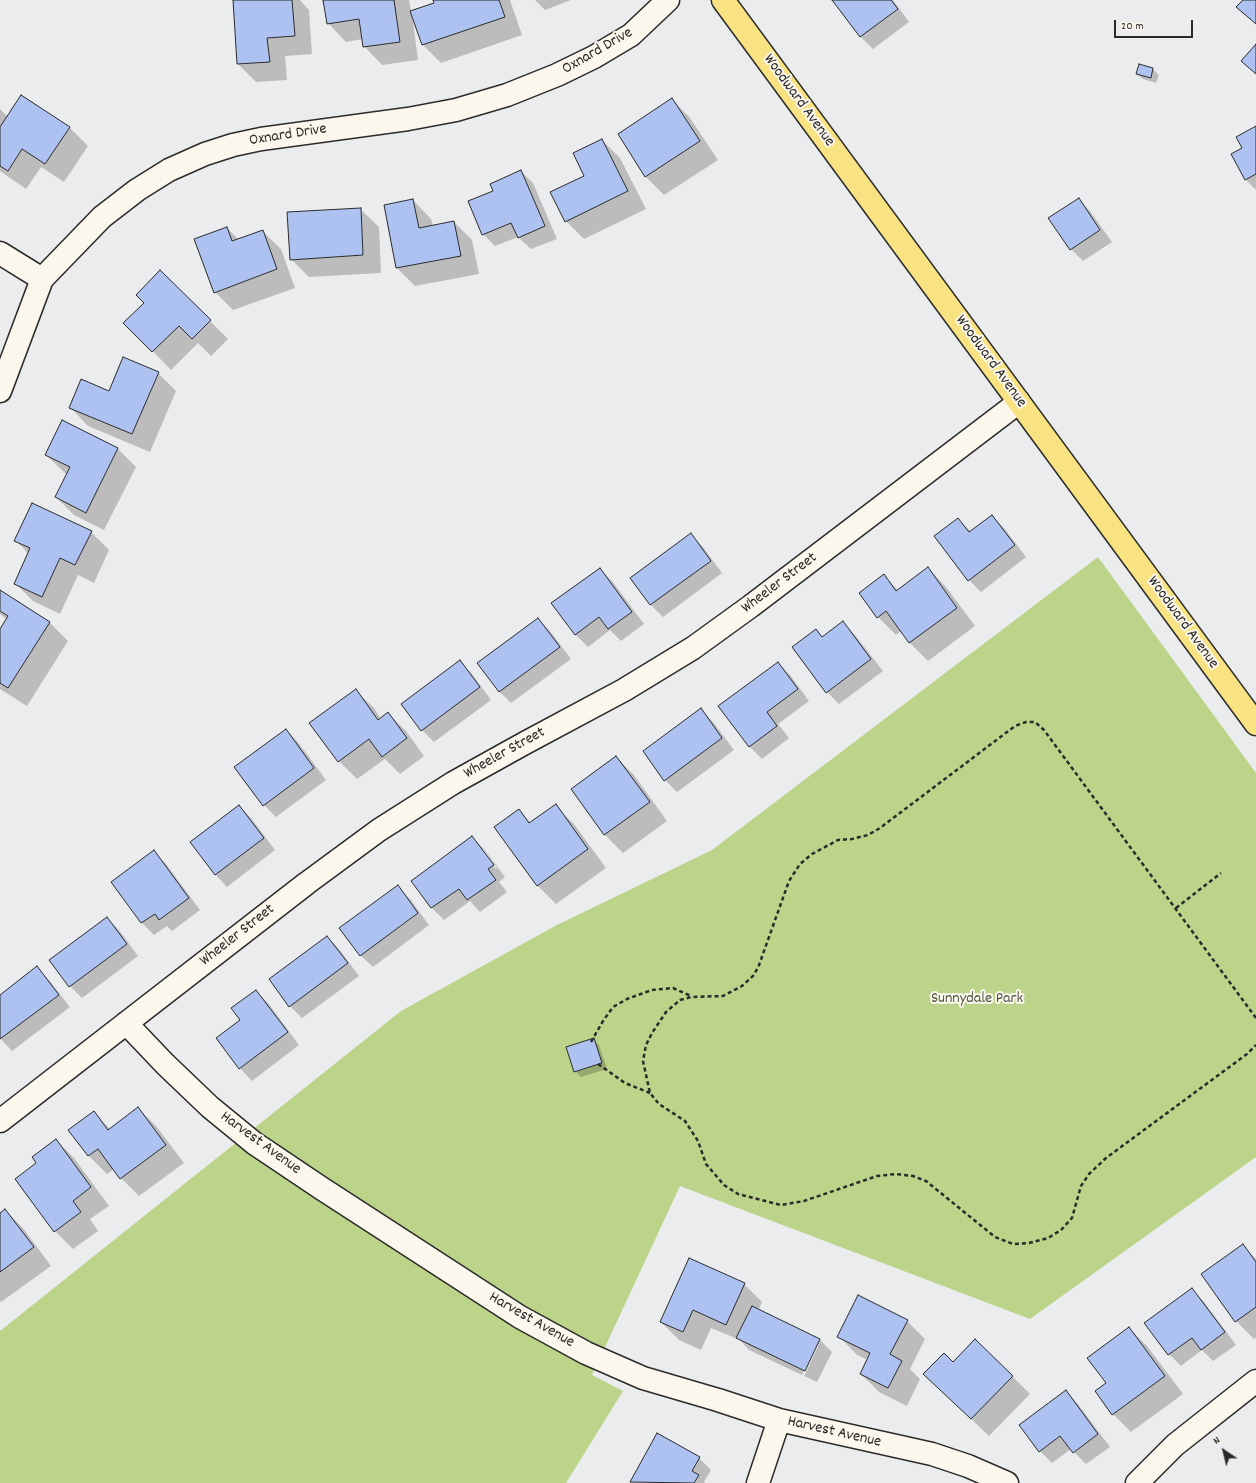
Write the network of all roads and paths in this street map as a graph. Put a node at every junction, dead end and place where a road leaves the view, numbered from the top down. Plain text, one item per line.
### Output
1 (668, 0) edge
2 (723, 0) edge
3 (0, 253) edge
4 (42, 279) junction
5 (0, 391) edge
6 (1020, 402) junction
7 (1256, 724) edge
8 (1221, 873) dead end
9 (1176, 908) junction
10 (691, 996) junction
11 (1256, 1018) edge
12 (126, 1023) junction
13 (591, 1042) dead end
14 (1256, 1045) edge
15 (598, 1064) dead end
16 (650, 1093) junction
17 (0, 1121) edge
18 (1256, 1381) edge
19 (779, 1420) junction
20 (758, 1483) edge
21 (1007, 1483) edge
22 (1137, 1483) edge

1 - 4 street, Oxnard Drive
2 - 6 main road, Woodward Avenue
3 - 4 street
4 - 5 street, Oxnard Drive
6 - 7 main road, Woodward Avenue
6 - 12 street, Wheeler Street
8 - 9 path
9 - 10 path
9 - 11 path
10 - 13 path
10 - 16 path
12 - 17 street, Wheeler Street
12 - 19 street, Harvest Avenue
14 - 16 path
15 - 16 path
18 - 22 street
19 - 20 street
19 - 21 street, Harvest Avenue

